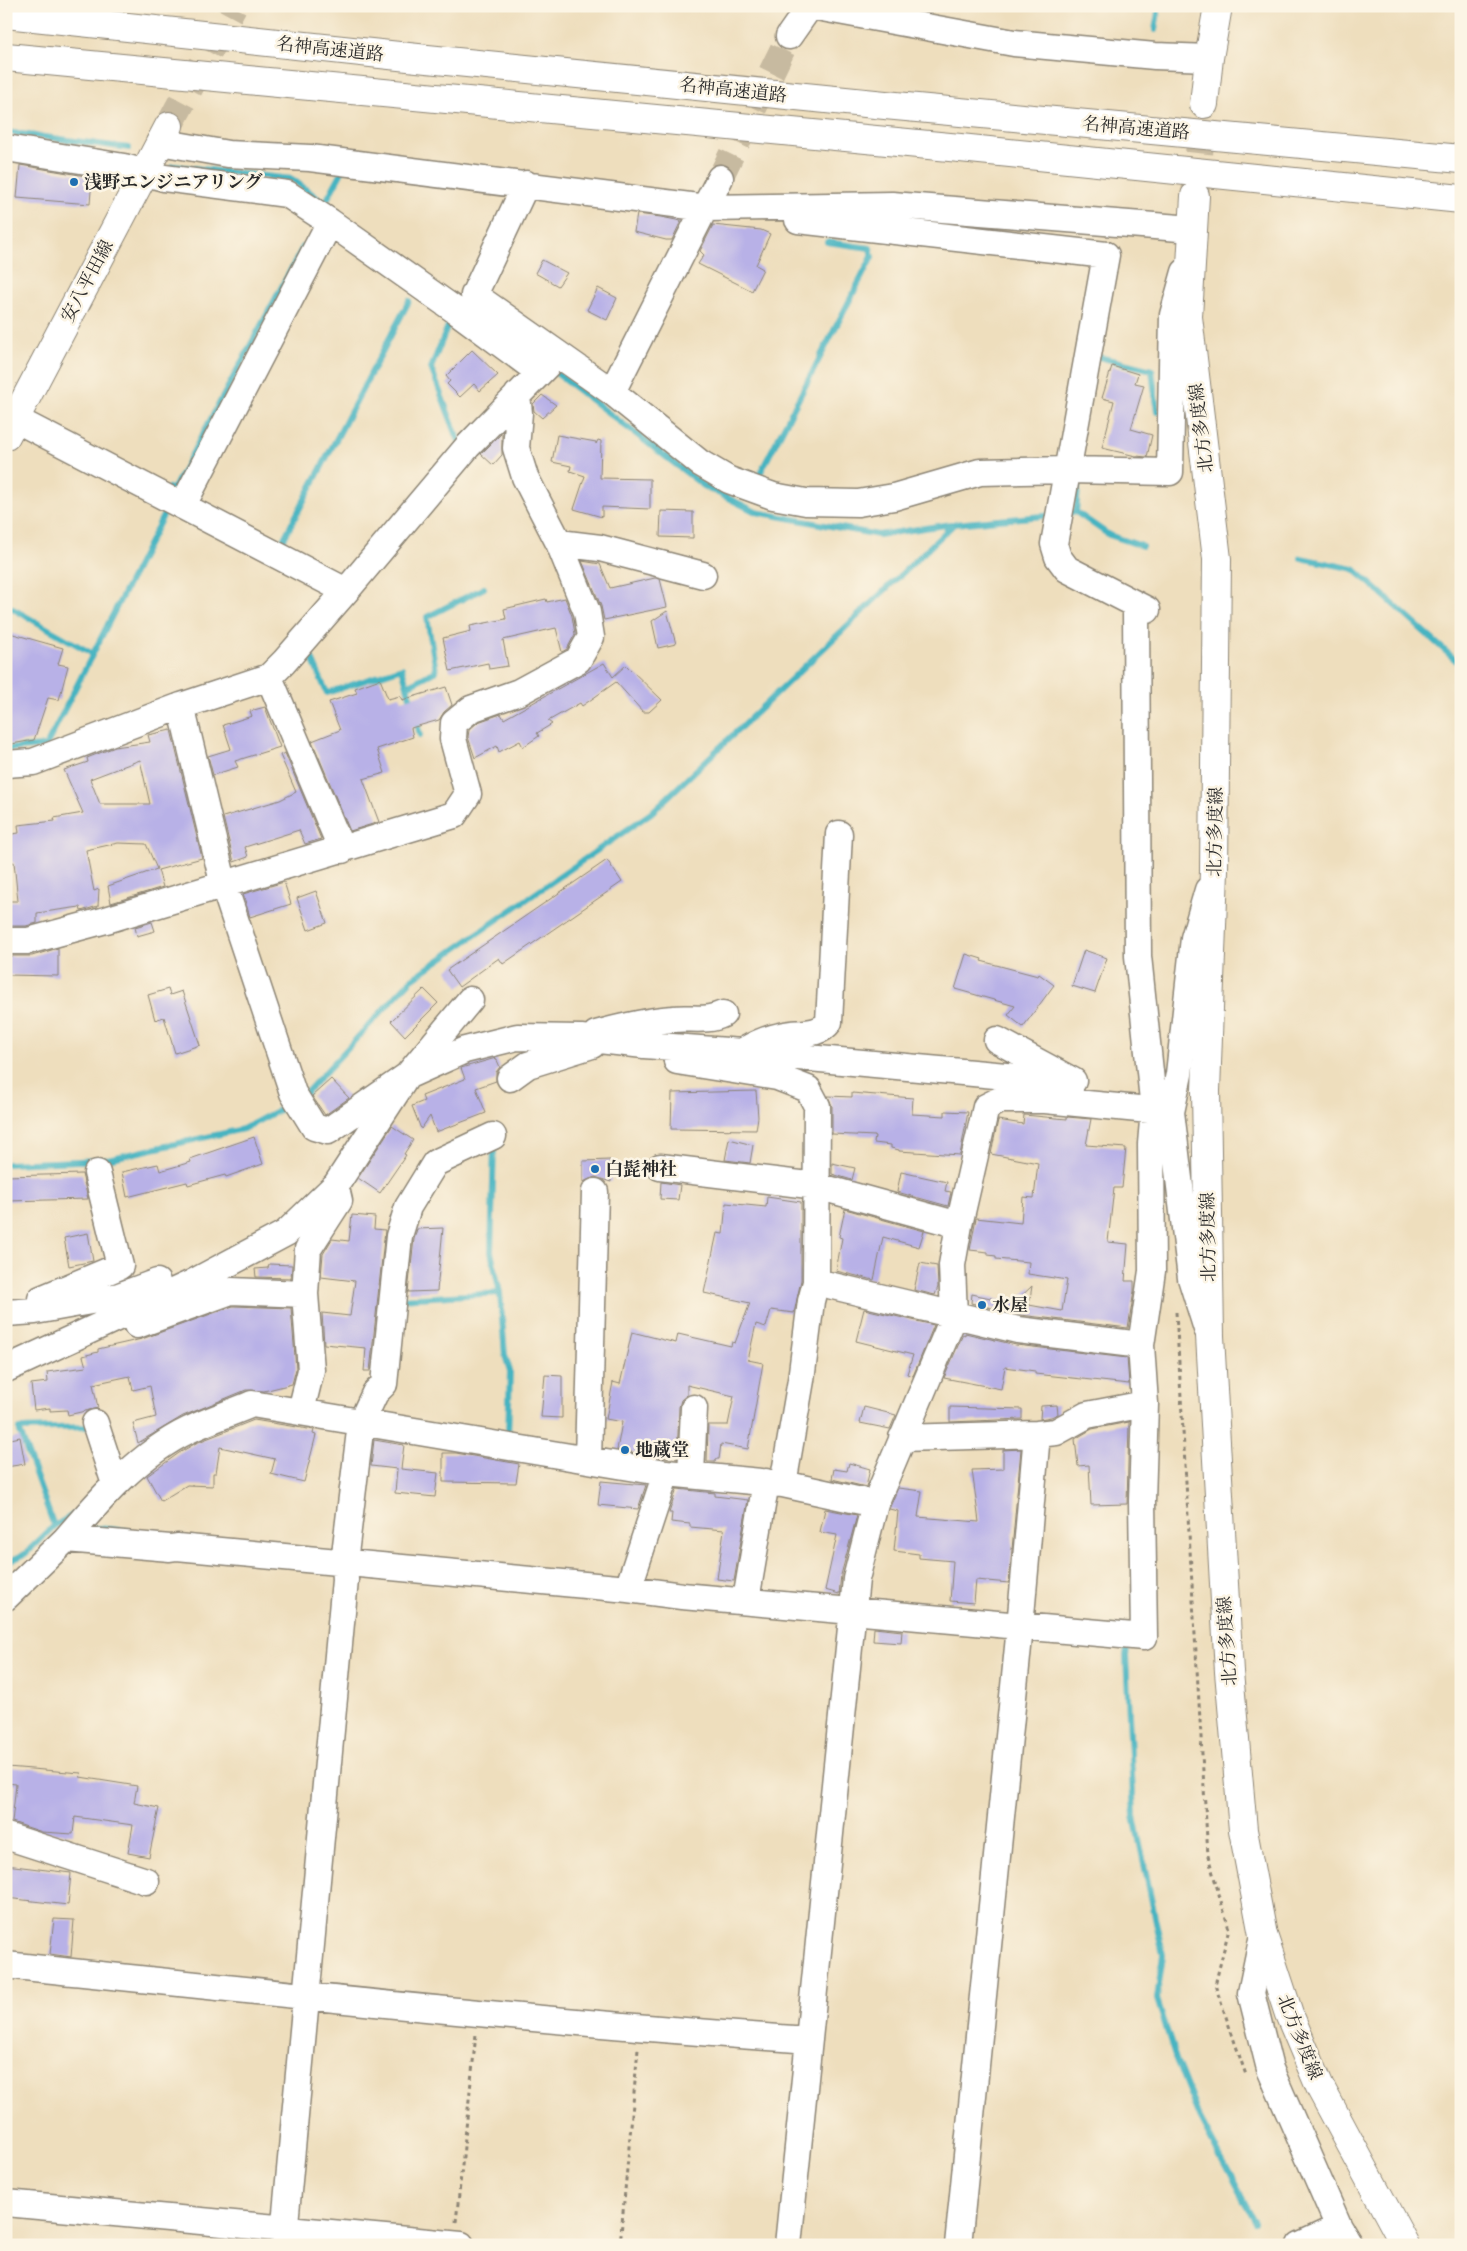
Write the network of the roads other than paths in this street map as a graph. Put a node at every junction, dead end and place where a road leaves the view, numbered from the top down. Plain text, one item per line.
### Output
1 (811, 6) edge
2 (1218, 6) edge
3 (6, 9) edge
4 (6, 14) edge
5 (77, 22) junction
6 (789, 36) tunnel mouth
7 (6, 57) edge
8 (1209, 58) junction
9 (6, 65) edge
10 (92, 66) junction
11 (1204, 104) tunnel mouth
12 (164, 134) joint
13 (6, 148) edge
14 (1461, 159) edge
15 (144, 173) junction
16 (720, 178) tunnel mouth
17 (526, 184) junction
18 (1195, 196) tunnel mouth
19 (1461, 199) edge
20 (770, 207) junction
21 (706, 208) junction
22 (330, 222) junction
23 (1192, 239) junction
24 (558, 354) junction
25 (539, 372) junction
26 (612, 392) junction
27 (517, 395) junction
28 (9, 428) edge
29 (1068, 470) junction
30 (183, 505) junction
31 (559, 543) junction
32 (703, 575) dead end
33 (346, 591) junction
34 (269, 677) junction
35 (181, 706) junction
36 (6, 764) edge
37 (839, 834) dead end
38 (342, 850) junction
39 (1214, 871) junction
40 (224, 886) junction
41 (6, 941) edge
42 (470, 1000) dead end
43 (723, 1014) dead end
44 (581, 1038) junction
45 (608, 1040) junction
46 (997, 1040) dead end
47 (644, 1045) junction
48 (742, 1052) junction
49 (407, 1076) junction
50 (510, 1078) dead end
51 (1096, 1096) junction
52 (1122, 1108) junction
53 (1163, 1111) junction
54 (493, 1136) dead end
55 (660, 1167) dead end
56 (97, 1173) dead end
57 (336, 1185) junction
58 (816, 1186) junction
59 (595, 1192) dead end
60 (959, 1225) junction
61 (286, 1233) junction
62 (816, 1282) junction
63 (305, 1294) junction
64 (35, 1310) junction
65 (6, 1313) edge
66 (954, 1316) junction
67 (1210, 1336) junction
68 (76, 1337) junction
69 (1141, 1345) junction
70 (6, 1369) edge
71 (1145, 1404) junction
72 (694, 1408) dead end
73 (301, 1411) junction
74 (95, 1423) dead end
75 (361, 1423) junction
76 (1037, 1434) junction
77 (902, 1438) junction
78 (588, 1460) junction
79 (679, 1474) junction
80 (774, 1483) junction
81 (115, 1484) junction
82 (875, 1504) junction
83 (66, 1539) junction
84 (344, 1562) junction
85 (628, 1589) junction
86 (6, 1597) edge
87 (746, 1600) junction
88 (852, 1612) junction
89 (1020, 1627) junction
90 (6, 1836) edge
91 (146, 1881) dead end
92 (1264, 1936) junction
93 (6, 1965) edge
94 (306, 1996) junction
95 (809, 2040) junction
96 (6, 2203) edge
97 (284, 2236) edge
98 (1344, 2236) edge
99 (457, 2244) edge
100 (788, 2245) edge
101 (958, 2245) edge
102 (1300, 2245) edge
103 (1404, 2245) edge

1 - 6 street
1 - 8 street
2 - 8 main road
3 - 5 main road
4 - 5 main road, 名神高速道路
5 - 14 main road, 名神高速道路
7 - 10 main road, 名神高速道路
8 - 11 main road
9 - 10 main road
10 - 19 main road, 名神高速道路
12 - 15 main road, 安八平田線
12 - 17 street
13 - 15 street
15 - 22 street
15 - 28 main road, 安八平田線
16 - 21 street
17 - 21 street
17 - 24 street
18 - 23 main road, 北方多度線
20 - 21 street
20 - 23 street
20 - 29 street
21 - 26 street
22 - 25 street
22 - 30 street
23 - 29 street
23 - 39 main road, 北方多度線
24 - 25 street
24 - 26 street
25 - 27 street
26 - 29 street
27 - 31 street
27 - 33 street
28 - 30 street
29 - 53 street
30 - 33 street
31 - 32 street
31 - 38 street
33 - 34 street
34 - 35 street
34 - 38 street
35 - 36 street
35 - 40 street
37 - 48 street
38 - 40 street
39 - 53 street
39 - 67 main road, 北方多度線
40 - 41 street
40 - 49 street
42 - 49 street
43 - 44 street
44 - 45 street
44 - 49 street
45 - 47 street
45 - 50 street
46 - 51 street
47 - 48 street
47 - 58 street
48 - 51 street
49 - 57 street
51 - 52 street
52 - 53 street
52 - 60 street
53 - 67 street
53 - 69 street
54 - 75 street
55 - 58 street
56 - 64 street
57 - 61 street
57 - 63 street
58 - 60 street
58 - 62 street
59 - 78 street
60 - 66 street
61 - 64 street
61 - 68 street
62 - 66 street
62 - 80 street
63 - 68 street
63 - 73 street
64 - 65 street
66 - 69 street
66 - 77 street
67 - 92 main road, 北方多度線
68 - 70 street
69 - 71 street
71 - 76 street
71 - 89 street
72 - 79 street
73 - 75 street
73 - 81 street
74 - 81 street
75 - 78 street
75 - 84 street
76 - 77 street
76 - 89 street
77 - 82 street
78 - 79 street
79 - 80 street
79 - 85 street
80 - 82 street
80 - 87 street
81 - 83 street
82 - 88 street
83 - 84 street
83 - 86 street
84 - 85 street
84 - 94 street
85 - 87 street
87 - 88 street
88 - 89 street
88 - 95 street
89 - 101 street
90 - 91 street
92 - 98 street
92 - 103 main road, 北方多度線
93 - 94 street
94 - 95 street
94 - 97 street
95 - 100 street
96 - 97 street
97 - 99 street
98 - 102 street

